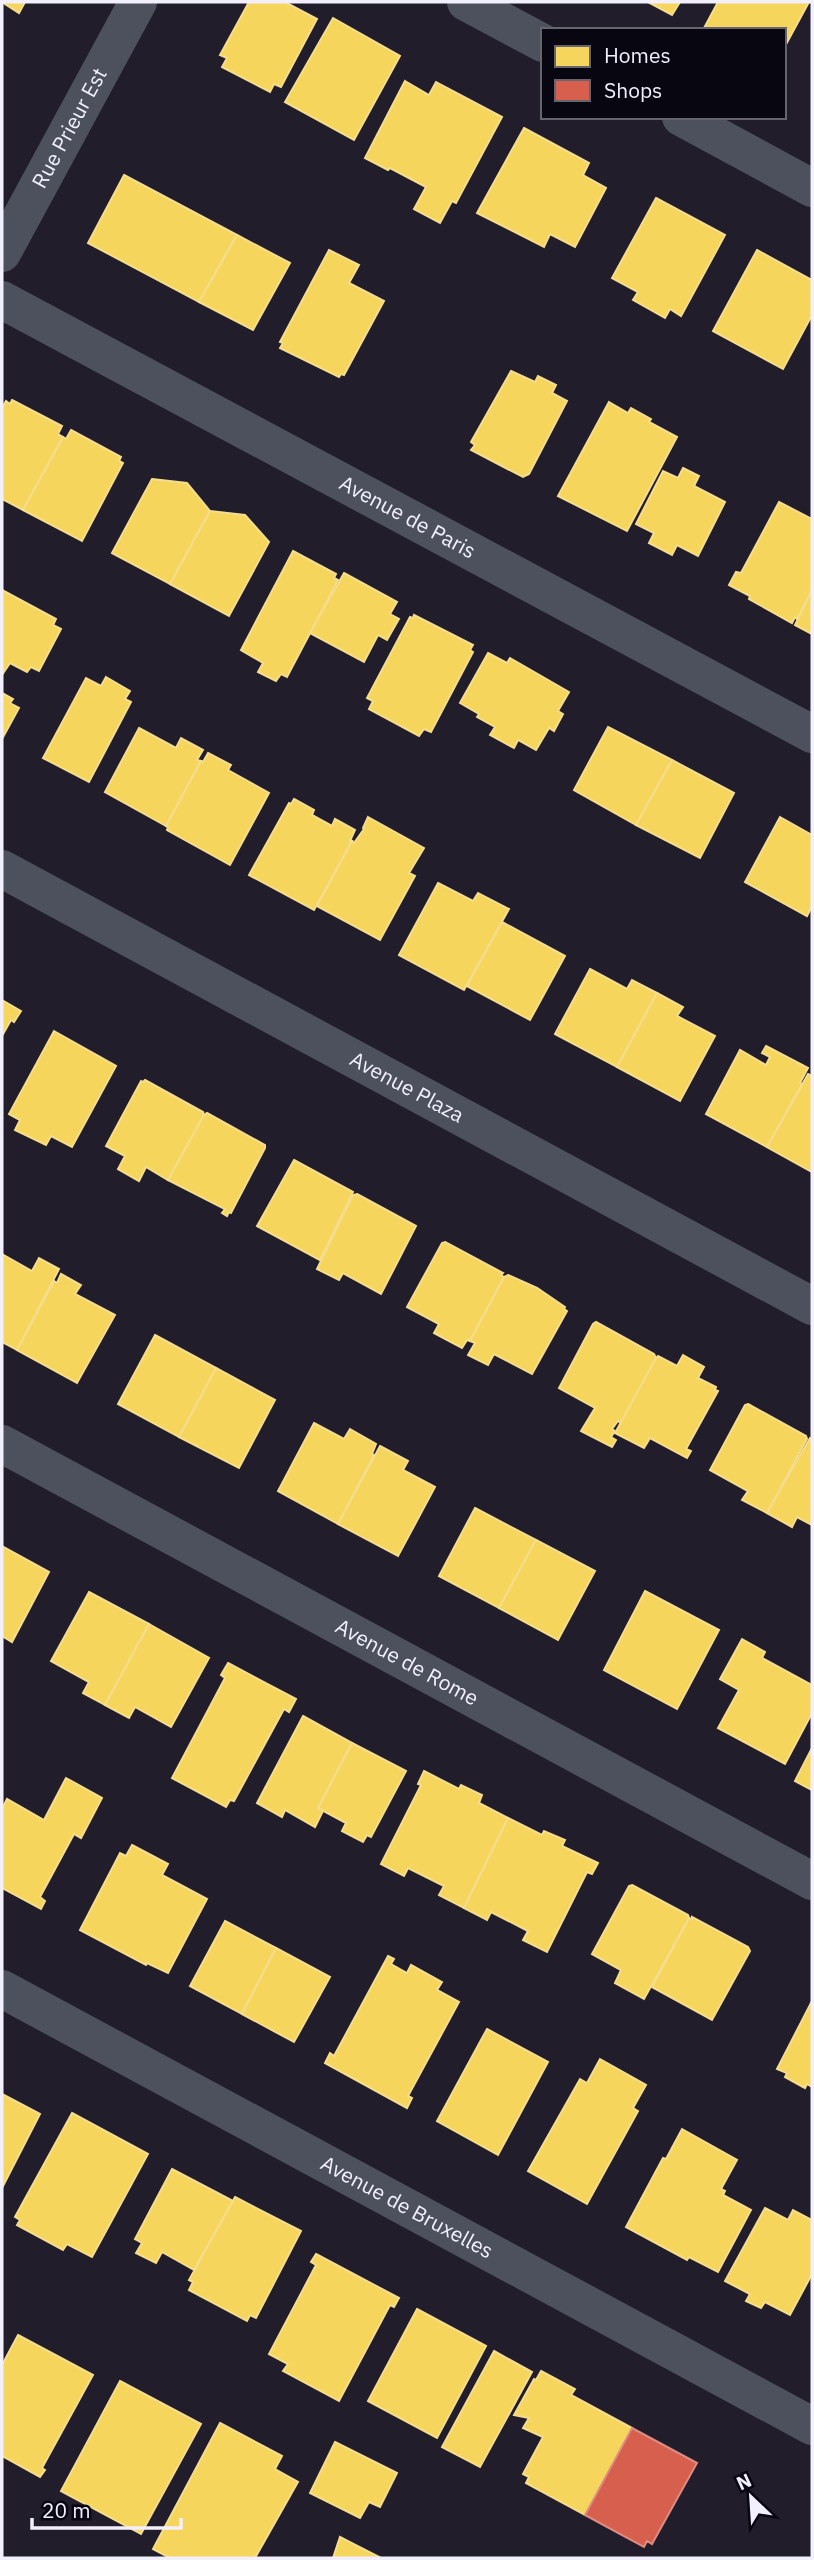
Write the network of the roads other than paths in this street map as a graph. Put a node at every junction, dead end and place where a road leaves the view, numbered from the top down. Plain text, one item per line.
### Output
1 (138, 2) edge
2 (466, 2) edge
3 (541, 42) edge
4 (685, 119) edge
5 (812, 188) edge
6 (2, 253) edge
7 (2, 300) edge
8 (812, 734) edge
9 (2, 869) edge
10 (812, 1306) edge
11 (2, 1444) edge
12 (812, 1881) edge
13 (2, 1989) edge
14 (812, 2426) edge

1 - 6 street, Rue Prieur Est
2 - 3 street
4 - 5 street
7 - 8 street, Avenue de Paris
9 - 10 street, Avenue Plaza
11 - 12 street, Avenue de Rome
13 - 14 street, Avenue de Bruxelles

